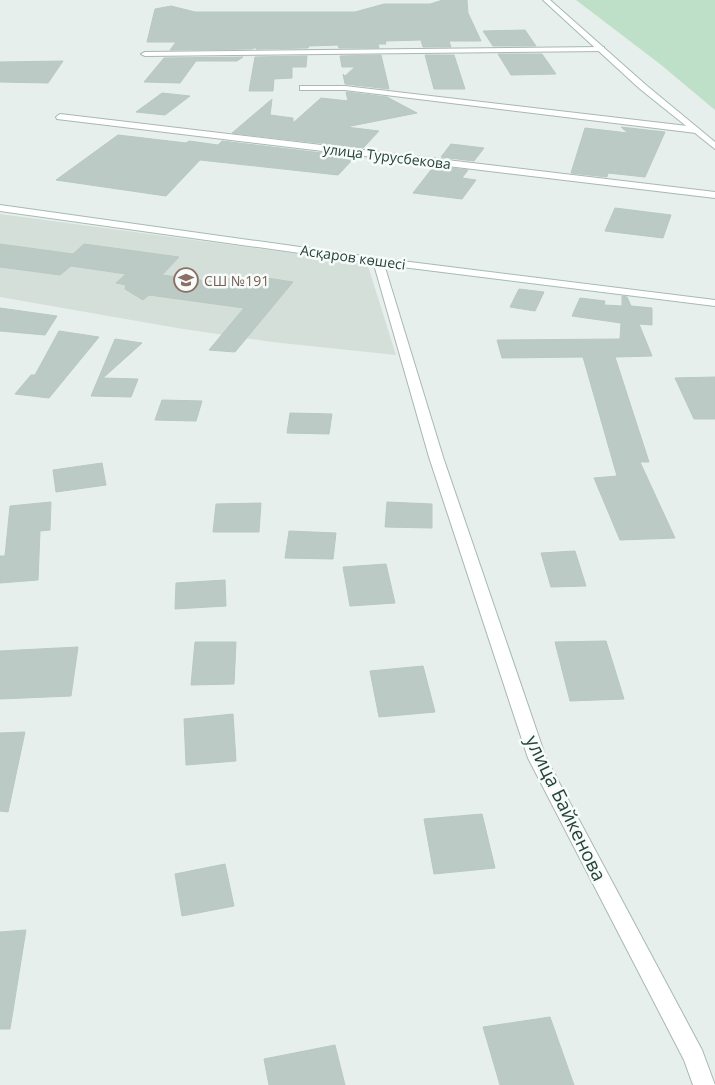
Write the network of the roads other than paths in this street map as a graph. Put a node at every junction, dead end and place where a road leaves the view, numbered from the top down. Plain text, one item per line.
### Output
1 (546, 0) edge
2 (601, 48) junction
3 (145, 54) dead end
4 (303, 88) dead end
5 (60, 117) dead end
6 (696, 130) junction
7 (715, 146) edge
8 (715, 195) edge
9 (0, 208) edge
10 (378, 260) junction
11 (712, 302) edge
12 (705, 1085) edge

1 - 2 street
2 - 3 street
2 - 6 street
4 - 6 street
5 - 8 street, улица Турусбекова
6 - 7 street
9 - 10 street, Асқаров көшесі
10 - 11 street, Асқаров көшесі
10 - 12 street, улица Байкенова

